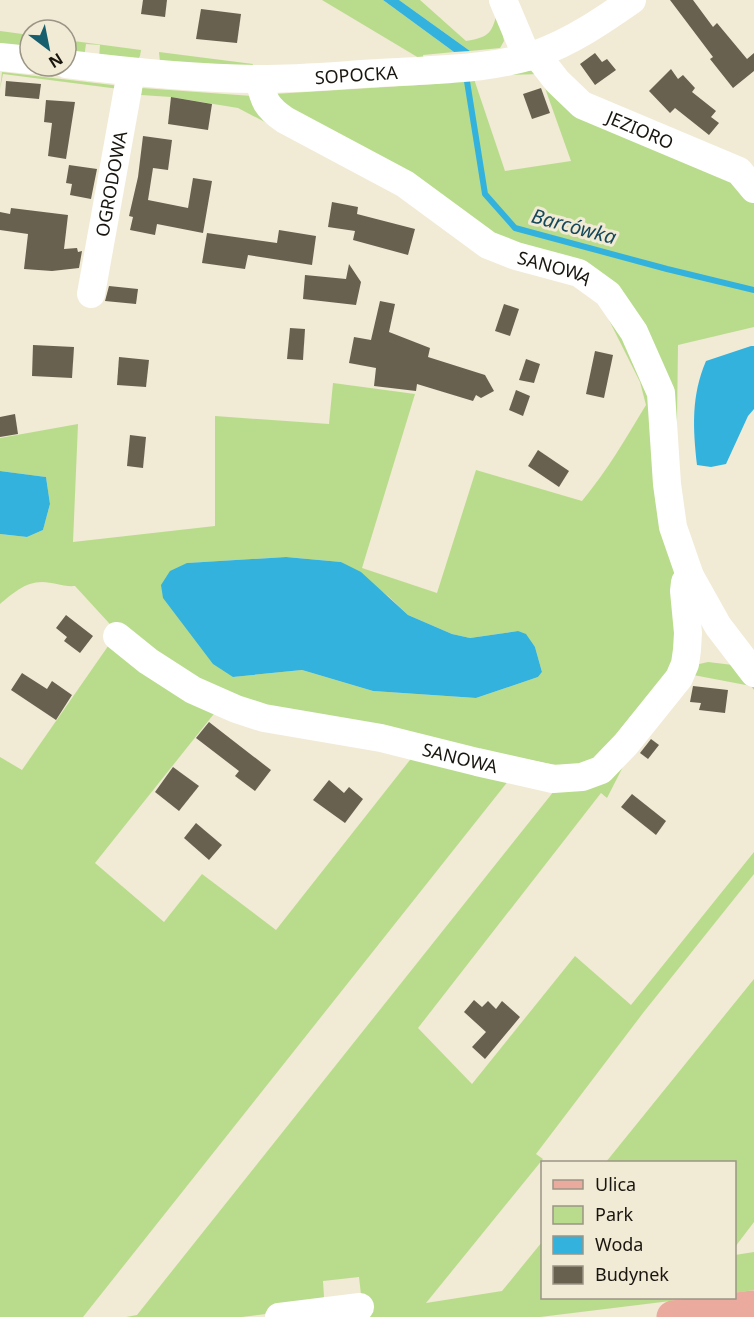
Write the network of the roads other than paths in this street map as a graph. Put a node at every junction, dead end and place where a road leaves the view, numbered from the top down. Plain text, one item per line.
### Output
1 (503, 0) edge
2 (632, 0) edge
3 (532, 56) junction
4 (0, 57) edge
5 (18, 59) edge
6 (78, 65) edge
7 (131, 72) junction
8 (259, 79) junction
9 (754, 189) edge
10 (91, 294) dead end
11 (690, 576) junction
12 (117, 636) dead end
13 (754, 673) edge
14 (360, 1307) dead end
15 (754, 1307) edge
16 (279, 1317) edge
17 (673, 1317) edge

1 - 3 street, JEZIORO
2 - 3 street, SOPOCKA
3 - 8 street, SOPOCKA
3 - 9 street, JEZIORO
4 - 5 street
6 - 7 street, SOPOCKA
7 - 8 street, SOPOCKA
7 - 10 street, OGRODOWA
8 - 11 street, SANOWA
11 - 12 street, SANOWA
11 - 13 street, SANOWA
14 - 16 street
15 - 17 main road

